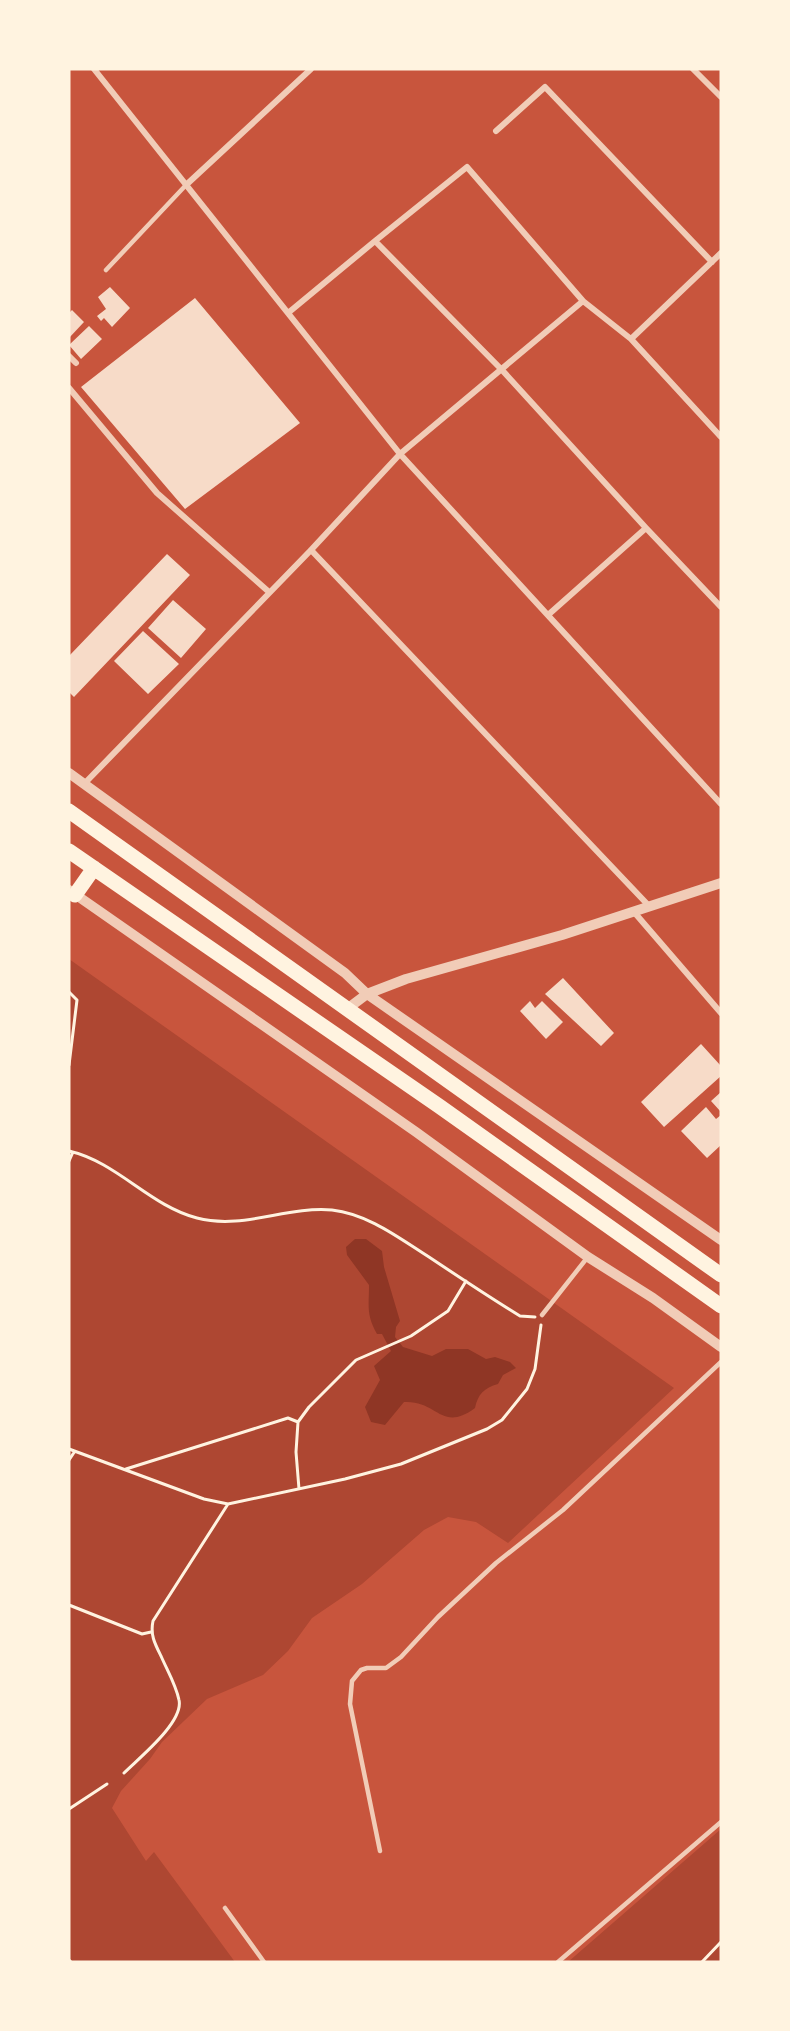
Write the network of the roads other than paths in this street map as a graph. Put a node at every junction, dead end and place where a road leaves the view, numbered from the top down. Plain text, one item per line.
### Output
1 (94, 69) edge
2 (311, 69) edge
3 (693, 69) edge
4 (721, 97) edge
5 (496, 131) dead end
6 (186, 185) junction
7 (375, 241) junction
8 (721, 253) edge
9 (712, 262) junction
10 (106, 270) dead end
11 (583, 301) junction
12 (288, 313) junction
13 (631, 339) junction
14 (69, 356) edge
15 (76, 363) dead end
16 (502, 370) junction
17 (69, 388) edge
18 (721, 437) edge
19 (400, 453) junction
20 (646, 528) junction
21 (311, 550) junction
22 (269, 592) junction
23 (721, 607) edge
24 (548, 615) junction
25 (69, 773) edge
26 (84, 784) junction
27 (721, 804) edge
28 (69, 811) edge
29 (69, 851) edge
30 (94, 868) junction
31 (721, 883) edge
32 (72, 892) edge
33 (651, 907) junction
34 (634, 912) junction
35 (367, 994) junction
36 (347, 1009) junction
37 (721, 1013) edge
38 (721, 1240) edge
39 (588, 1257) junction
40 (721, 1275) edge
41 (721, 1306) edge
42 (542, 1315) road end
43 (721, 1347) edge
44 (721, 1362) edge
45 (721, 1822) edge
46 (380, 1851) dead end
47 (225, 1908) dead end
48 (264, 1962) edge
49 (558, 1962) edge

1 - 6 street
2 - 6 street
3 - 4 street
5 - 9 street
6 - 10 lane
6 - 12 street
7 - 11 street
7 - 12 street
7 - 16 street
8 - 9 street
9 - 13 street
11 - 13 street
11 - 16 street
12 - 19 street
13 - 18 street
14 - 15 street
16 - 19 street
16 - 20 street
17 - 22 street
19 - 21 street
19 - 24 street
20 - 23 street
20 - 24 street
21 - 22 street
21 - 33 street
22 - 26 street
24 - 27 street
25 - 26 street
26 - 35 street
28 - 36 highway
29 - 30 highway
30 - 32 highway
30 - 41 highway
31 - 33 street
32 - 39 street
33 - 34 street
34 - 35 street
34 - 37 street
35 - 36 street
35 - 38 street
36 - 40 highway
39 - 42 lane
39 - 43 street
44 - 46 lane
45 - 49 lane
47 - 48 lane

